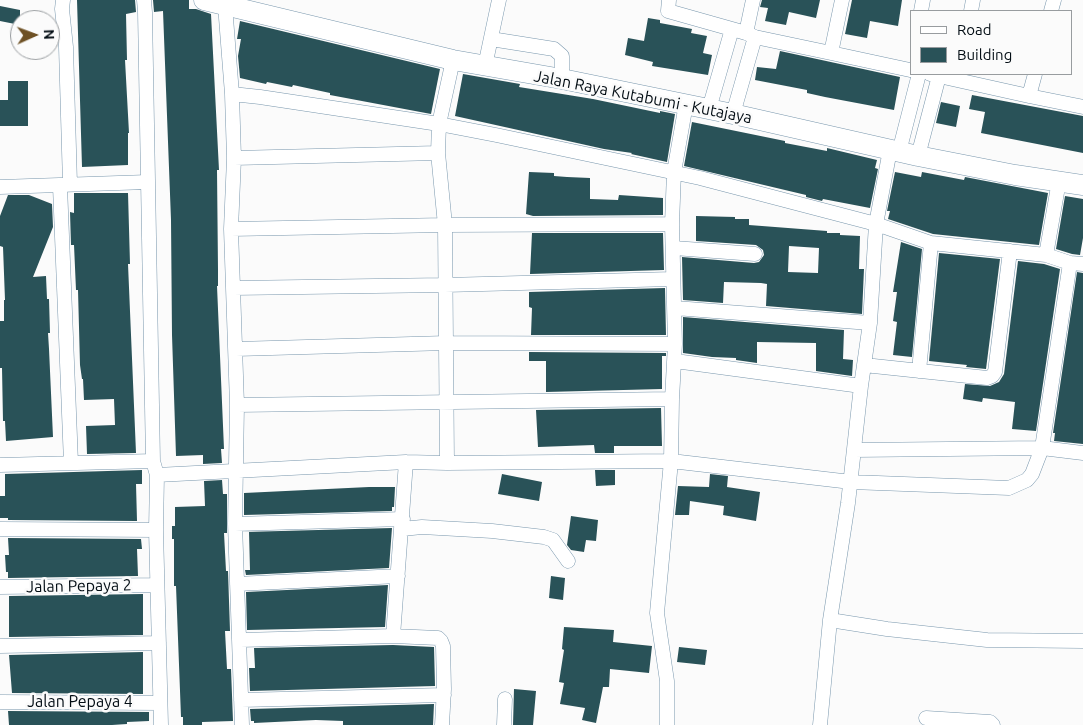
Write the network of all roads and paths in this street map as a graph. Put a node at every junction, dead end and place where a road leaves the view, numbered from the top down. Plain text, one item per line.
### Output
1 (63, 0) edge
2 (144, 0) edge
3 (204, 0) edge
4 (499, 0) edge
5 (669, 0) edge
6 (754, 0) edge
7 (842, 0) edge
8 (224, 5) junction
9 (744, 33) junction
10 (491, 39) junction
11 (831, 52) junction
12 (453, 60) junction
13 (485, 66) junction
14 (910, 67) edge
15 (912, 75) edge
16 (935, 75) edge
17 (1035, 75) edge
18 (954, 76) edge
19 (562, 79) junction
20 (232, 94) junction
21 (1029, 96) junction
22 (686, 104) junction
23 (1083, 107) edge
24 (710, 109) junction
25 (733, 114) junction
26 (439, 124) junction
27 (438, 153) junction
28 (902, 153) junction
29 (234, 158) junction
30 (674, 172) junction
31 (1059, 181) junction
32 (148, 182) junction
33 (65, 185) junction
34 (1083, 185) edge
35 (0, 187) edge
36 (672, 224) junction
37 (876, 224) junction
38 (445, 225) junction
39 (231, 229) junction
40 (931, 243) junction
41 (674, 248) junction
42 (1010, 251) junction
43 (754, 254) dead end
44 (1046, 255) junction
45 (1076, 264) edge
46 (674, 279) junction
47 (446, 286) junction
48 (233, 288) junction
49 (675, 308) junction
50 (870, 323) junction
51 (447, 343) junction
52 (676, 344) junction
53 (236, 349) junction
54 (675, 361) junction
55 (864, 364) junction
56 (919, 371) junction
57 (861, 386) junction
58 (672, 399) junction
59 (447, 402) junction
60 (236, 405) junction
61 (1042, 448) junction
62 (854, 450) junction
63 (1083, 453) edge
64 (671, 460) junction
65 (153, 461) junction
66 (406, 462) junction
67 (71, 463) junction
68 (446, 463) junction
69 (0, 465) edge
70 (236, 472) junction
71 (157, 475) junction
72 (851, 482) junction
73 (235, 524) junction
74 (402, 524) junction
75 (0, 529) edge
76 (156, 530) junction
77 (568, 561) dead end
78 (398, 576) junction
79 (237, 584) junction
80 (157, 585) junction
81 (0, 587) edge
82 (830, 620) junction
83 (393, 636) junction
84 (240, 640) junction
85 (1083, 641) edge
86 (159, 643) junction
87 (0, 646) edge
88 (444, 695) junction
89 (505, 699) dead end
90 (242, 700) junction
91 (0, 702) edge
92 (160, 703) junction
93 (926, 718) dead end
94 (161, 725) edge
95 (242, 725) edge
96 (442, 725) edge
97 (504, 725) edge
98 (667, 725) edge
99 (820, 725) edge
100 (993, 725) edge

1 - 33 street
2 - 32 street
3 - 8 street, Jalan Raya Kutabumi - Kutajaya
4 - 10 street
5 - 9 street
6 - 9 street
7 - 11 street
8 - 12 street, Jalan Raya Kutabumi - Kutajaya
8 - 20 street
9 - 11 street
9 - 24 street
9 - 25 street
10 - 13 street
10 - 19 street
11 - 14 street
12 - 13 street, Jalan Raya Kutabumi - Kutajaya
12 - 26 street
13 - 19 street, Jalan Raya Kutabumi - Kutajaya
15 - 28 street
16 - 18 street
16 - 28 street
17 - 21 street
18 - 21 street
19 - 22 street, Jalan Raya Kutabumi - Kutajaya
20 - 26 street
20 - 29 street
21 - 23 street
22 - 24 street, Jalan Raya Kutabumi - Kutajaya
22 - 30 street
24 - 25 street, Jalan Raya Kutabumi - Kutajaya
25 - 28 street, Jalan Raya Kutabumi - Kutajaya
26 - 27 street
26 - 30 street
27 - 29 street
27 - 38 street
28 - 31 street, Jalan Raya Kutabumi - Kutajaya
28 - 37 street
29 - 39 street
30 - 36 street
30 - 37 street
31 - 34 street, Jalan Raya Kutabumi - Kutajaya
31 - 44 street
32 - 33 street
32 - 65 street
33 - 35 street
33 - 67 street
36 - 38 street
36 - 41 street
37 - 40 street
37 - 50 street
38 - 39 street
38 - 47 street
39 - 48 street
40 - 42 street
40 - 56 street
41 - 43 street
41 - 46 street
42 - 44 street
42 - 56 street
44 - 45 street
45 - 61 street
46 - 47 street
46 - 49 street
47 - 48 street
47 - 51 street
48 - 53 street
49 - 50 street
49 - 52 street
50 - 55 street
51 - 52 street
51 - 53 street
51 - 59 street
52 - 54 street
53 - 60 street
54 - 57 street
54 - 58 street
55 - 56 street
55 - 57 street
57 - 62 street
58 - 59 street
58 - 64 street
59 - 60 street
59 - 68 street
60 - 70 street
61 - 62 street
61 - 63 street
61 - 72 street
62 - 72 street
64 - 68 street
64 - 72 street
64 - 98 street
65 - 67 street
65 - 71 street
66 - 68 street
66 - 70 street
66 - 74 street
67 - 69 street
70 - 71 street
70 - 73 street
71 - 76 street
72 - 82 street
73 - 74 street
73 - 79 street
74 - 77 street
74 - 78 street
75 - 76 street
76 - 80 street
78 - 79 street
78 - 83 street
79 - 84 street
80 - 81 street, Jalan Pepaya 2
80 - 86 street
82 - 85 street
82 - 99 street
83 - 84 street
83 - 88 street
84 - 90 street
86 - 87 street
86 - 92 street
88 - 90 street
88 - 96 street
89 - 97 street
90 - 95 street
91 - 92 street, Jalan Pepaya 4
92 - 94 street
93 - 100 street

